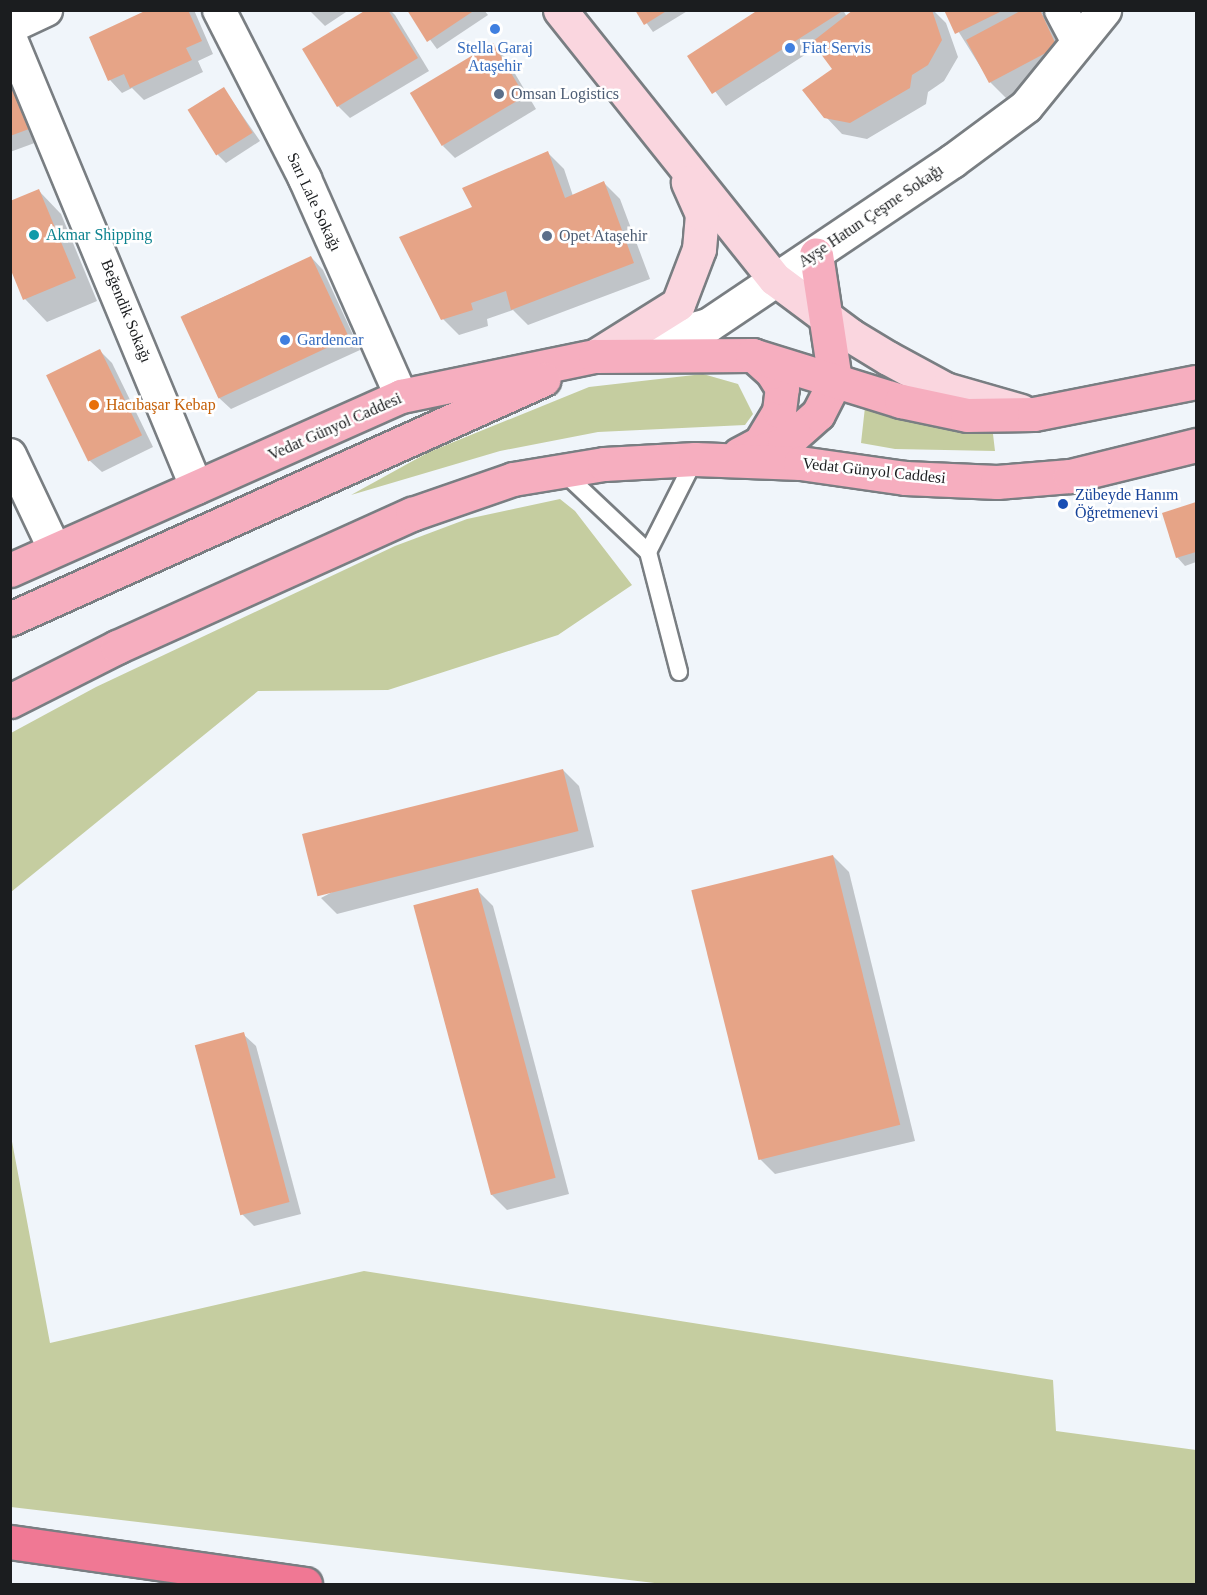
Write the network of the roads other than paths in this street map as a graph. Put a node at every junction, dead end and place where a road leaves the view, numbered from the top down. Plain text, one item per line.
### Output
1 (46, 10) edge
2 (219, 10) edge
3 (560, 10) edge
4 (1061, 10) edge
5 (1104, 10) edge
6 (10, 27) edge
7 (10, 37) edge
8 (1078, 42) junction
9 (668, 146) junction
10 (816, 254) junction
11 (775, 279) junction
12 (826, 319) junction
13 (752, 355) junction
14 (595, 356) junction
15 (835, 380) junction
16 (1197, 382) edge
17 (401, 396) junction
18 (1034, 414) junction
19 (1197, 445) edge
20 (10, 455) edge
21 (711, 460) junction
22 (562, 471) junction
23 (197, 488) junction
24 (55, 550) junction
25 (648, 552) junction
26 (10, 570) edge
27 (10, 619) edge
28 (679, 672) dead end
29 (10, 701) edge
30 (10, 1542) edge
31 (305, 1584) edge

1 - 6 street
2 - 17 street, Sarı Lale Sokağı
3 - 9 main road
4 - 8 street
5 - 8 street, Ayşe Hatun Çeşme Sokağı
7 - 23 street, Beğendik Sokağı
8 - 10 street, Ayşe Hatun Çeşme Sokağı
9 - 11 main road
9 - 14 main road
10 - 11 street, Ayşe Hatun Çeşme Sokağı
10 - 12 main road
11 - 12 main road
11 - 14 street, Ayşe Hatun Çeşme Sokağı
12 - 15 main road
12 - 18 main road
13 - 14 main road, Vedat Günyol Caddesi
13 - 15 main road, Vedat Günyol Caddesi
13 - 21 main road, Vedat Günyol Caddesi
14 - 17 main road, Vedat Günyol Caddesi
14 - 27 main road
15 - 18 main road, Vedat Günyol Caddesi
15 - 21 main road
16 - 18 main road, Vedat Günyol Caddesi
17 - 23 main road, Vedat Günyol Caddesi
19 - 21 main road, Vedat Günyol Caddesi
20 - 24 street
21 - 22 main road, Vedat Günyol Caddesi
21 - 25 lane
22 - 25 lane
22 - 29 main road, Vedat Günyol Caddesi
23 - 24 main road, Vedat Günyol Caddesi
24 - 26 main road, Vedat Günyol Caddesi
25 - 28 lane
30 - 31 highway

